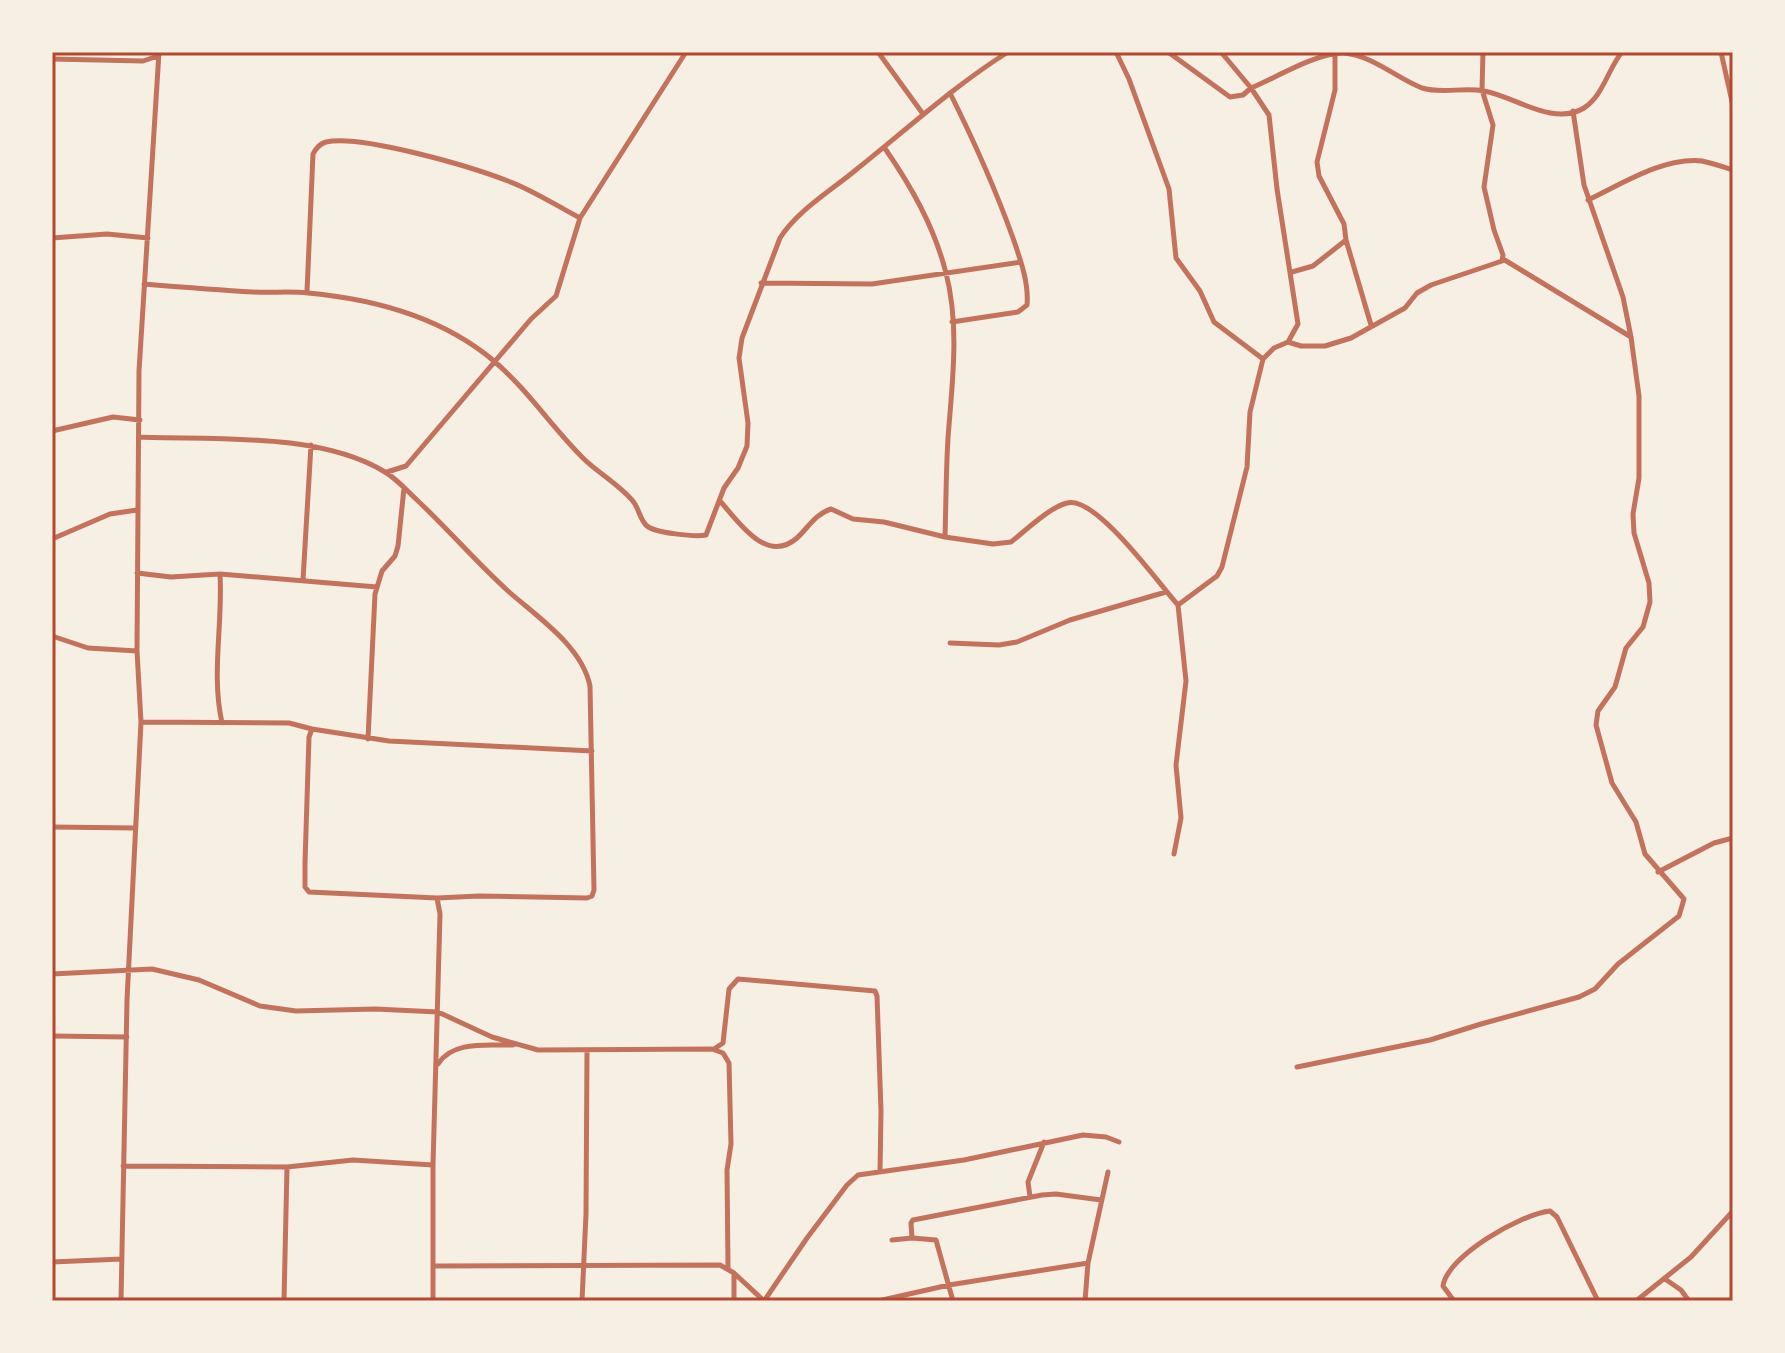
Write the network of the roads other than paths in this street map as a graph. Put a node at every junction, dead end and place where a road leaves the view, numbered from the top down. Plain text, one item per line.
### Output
1 (686, 52) edge
2 (878, 52) edge
3 (1008, 52) edge
4 (1116, 52) edge
5 (1168, 52) edge
6 (1221, 52) edge
7 (1483, 52) edge
8 (1622, 52) edge
9 (1721, 52) edge
10 (1346, 53) edge
11 (159, 54) edge
12 (1335, 54) junction
13 (69, 56) edge
14 (52, 59) edge
15 (1251, 88) junction
16 (1482, 90) junction
17 (950, 93) junction
18 (1733, 106) edge
19 (1573, 111) junction
20 (923, 114) junction
21 (884, 147) junction
22 (1733, 170) edge
23 (1588, 200) junction
24 (580, 218) junction
25 (52, 238) edge
26 (148, 238) junction
27 (1346, 240) junction
28 (1503, 259) junction
29 (1021, 262) junction
30 (1292, 272) junction
31 (946, 275) junction
32 (761, 283) junction
33 (144, 284) junction
34 (307, 292) junction
35 (952, 322) junction
36 (1371, 325) junction
37 (1631, 337) junction
38 (1288, 342) junction
39 (1263, 359) junction
40 (495, 362) junction
41 (140, 420) junction
42 (52, 431) edge
43 (139, 437) junction
44 (311, 445) junction
45 (386, 472) junction
46 (404, 488) junction
47 (719, 500) junction
48 (137, 510) junction
49 (945, 537) junction
50 (52, 539) edge
51 (137, 573) junction
52 (220, 574) junction
53 (303, 580) junction
54 (377, 587) junction
55 (1166, 592) junction
56 (1178, 605) junction
57 (52, 636) edge
58 (950, 643) dead end
59 (137, 651) junction
60 (141, 722) junction
61 (222, 723) junction
62 (312, 729) junction
63 (368, 739) junction
64 (592, 751) junction
65 (52, 827) edge
66 (136, 828) junction
67 (1733, 838) edge
68 (1174, 854) dead end
69 (1658, 872) junction
70 (437, 898) junction
71 (129, 970) junction
72 (52, 974) edge
73 (438, 1012) junction
74 (52, 1036) edge
75 (127, 1037) junction
76 (520, 1045) junction
77 (712, 1049) junction
78 (587, 1050) junction
79 (437, 1064) junction
80 (1297, 1067) dead end
81 (1044, 1141) junction
82 (1119, 1142) dead end
83 (433, 1165) junction
84 (123, 1166) junction
85 (287, 1167) junction
86 (880, 1172) junction
87 (1108, 1172) dead end
88 (1030, 1197) junction
89 (1101, 1200) junction
90 (1733, 1211) edge
91 (912, 1238) junction
92 (892, 1240) dead end
93 (122, 1259) junction
94 (52, 1262) edge
95 (583, 1263) junction
96 (1088, 1263) junction
97 (434, 1266) junction
98 (728, 1268) junction
99 (734, 1273) junction
100 (1665, 1279) junction
101 (949, 1285) junction
102 (121, 1301) edge
103 (284, 1301) edge
104 (433, 1301) edge
105 (582, 1301) edge
106 (734, 1301) edge
107 (764, 1301) edge
108 (878, 1301) edge
109 (953, 1301) edge
110 (1085, 1301) edge
111 (1454, 1301) edge
112 (1598, 1301) edge
113 (1636, 1301) edge
114 (1689, 1301) edge

1 - 24 street
2 - 20 street
3 - 17 street
4 - 39 street
5 - 15 street
6 - 15 street
7 - 16 street
8 - 19 street
9 - 18 street
10 - 12 street
10 - 16 street
11 - 13 street
11 - 26 street
12 - 15 street
12 - 27 street
13 - 14 street
15 - 30 street
16 - 19 street
16 - 28 street
17 - 20 street
17 - 29 street
19 - 23 street
20 - 21 street
21 - 31 street
21 - 32 street
22 - 23 street
23 - 37 street
24 - 34 street
24 - 40 street
25 - 26 street
26 - 33 street
27 - 30 street
27 - 36 street
28 - 36 street
28 - 37 street
29 - 31 street
29 - 35 street
30 - 38 street
31 - 32 street
31 - 35 street
32 - 47 street
33 - 34 street
33 - 41 street
34 - 40 street
35 - 49 street
36 - 38 street
37 - 69 street
38 - 39 street
39 - 56 street
40 - 45 street
40 - 47 street
41 - 42 street
41 - 43 street
43 - 44 street
43 - 48 street
44 - 45 street
44 - 53 street
45 - 46 street
46 - 54 street
46 - 64 street
47 - 49 street
48 - 50 street
48 - 51 street
49 - 55 street
51 - 52 street
51 - 59 street
52 - 53 street
52 - 61 street
53 - 54 street
54 - 63 street
55 - 56 street
55 - 58 street
56 - 68 street
57 - 59 street
59 - 60 street
60 - 61 street
60 - 66 street
61 - 62 street
62 - 63 street
62 - 70 street
63 - 64 street
64 - 70 street
65 - 66 street
66 - 71 street
67 - 69 street
69 - 80 street
70 - 73 street
71 - 72 street
71 - 73 street
71 - 75 street
73 - 76 street
73 - 79 street
74 - 75 street
75 - 84 street
76 - 78 street
76 - 79 street
77 - 78 street
77 - 86 street
77 - 98 street
78 - 95 street
79 - 83 street
81 - 82 street
81 - 86 street
81 - 88 street
83 - 85 street
83 - 97 street
84 - 85 street
84 - 93 street
85 - 103 street
86 - 107 street
87 - 89 street
88 - 89 street
88 - 91 street
89 - 96 street
90 - 100 street
91 - 92 street
91 - 101 street
93 - 94 street
93 - 102 street
95 - 97 street
95 - 98 street
95 - 105 street
96 - 101 street
96 - 110 street
97 - 104 street
98 - 99 street
99 - 106 street
99 - 107 street
100 - 113 street
100 - 114 street
101 - 108 street
101 - 109 street
111 - 112 street

